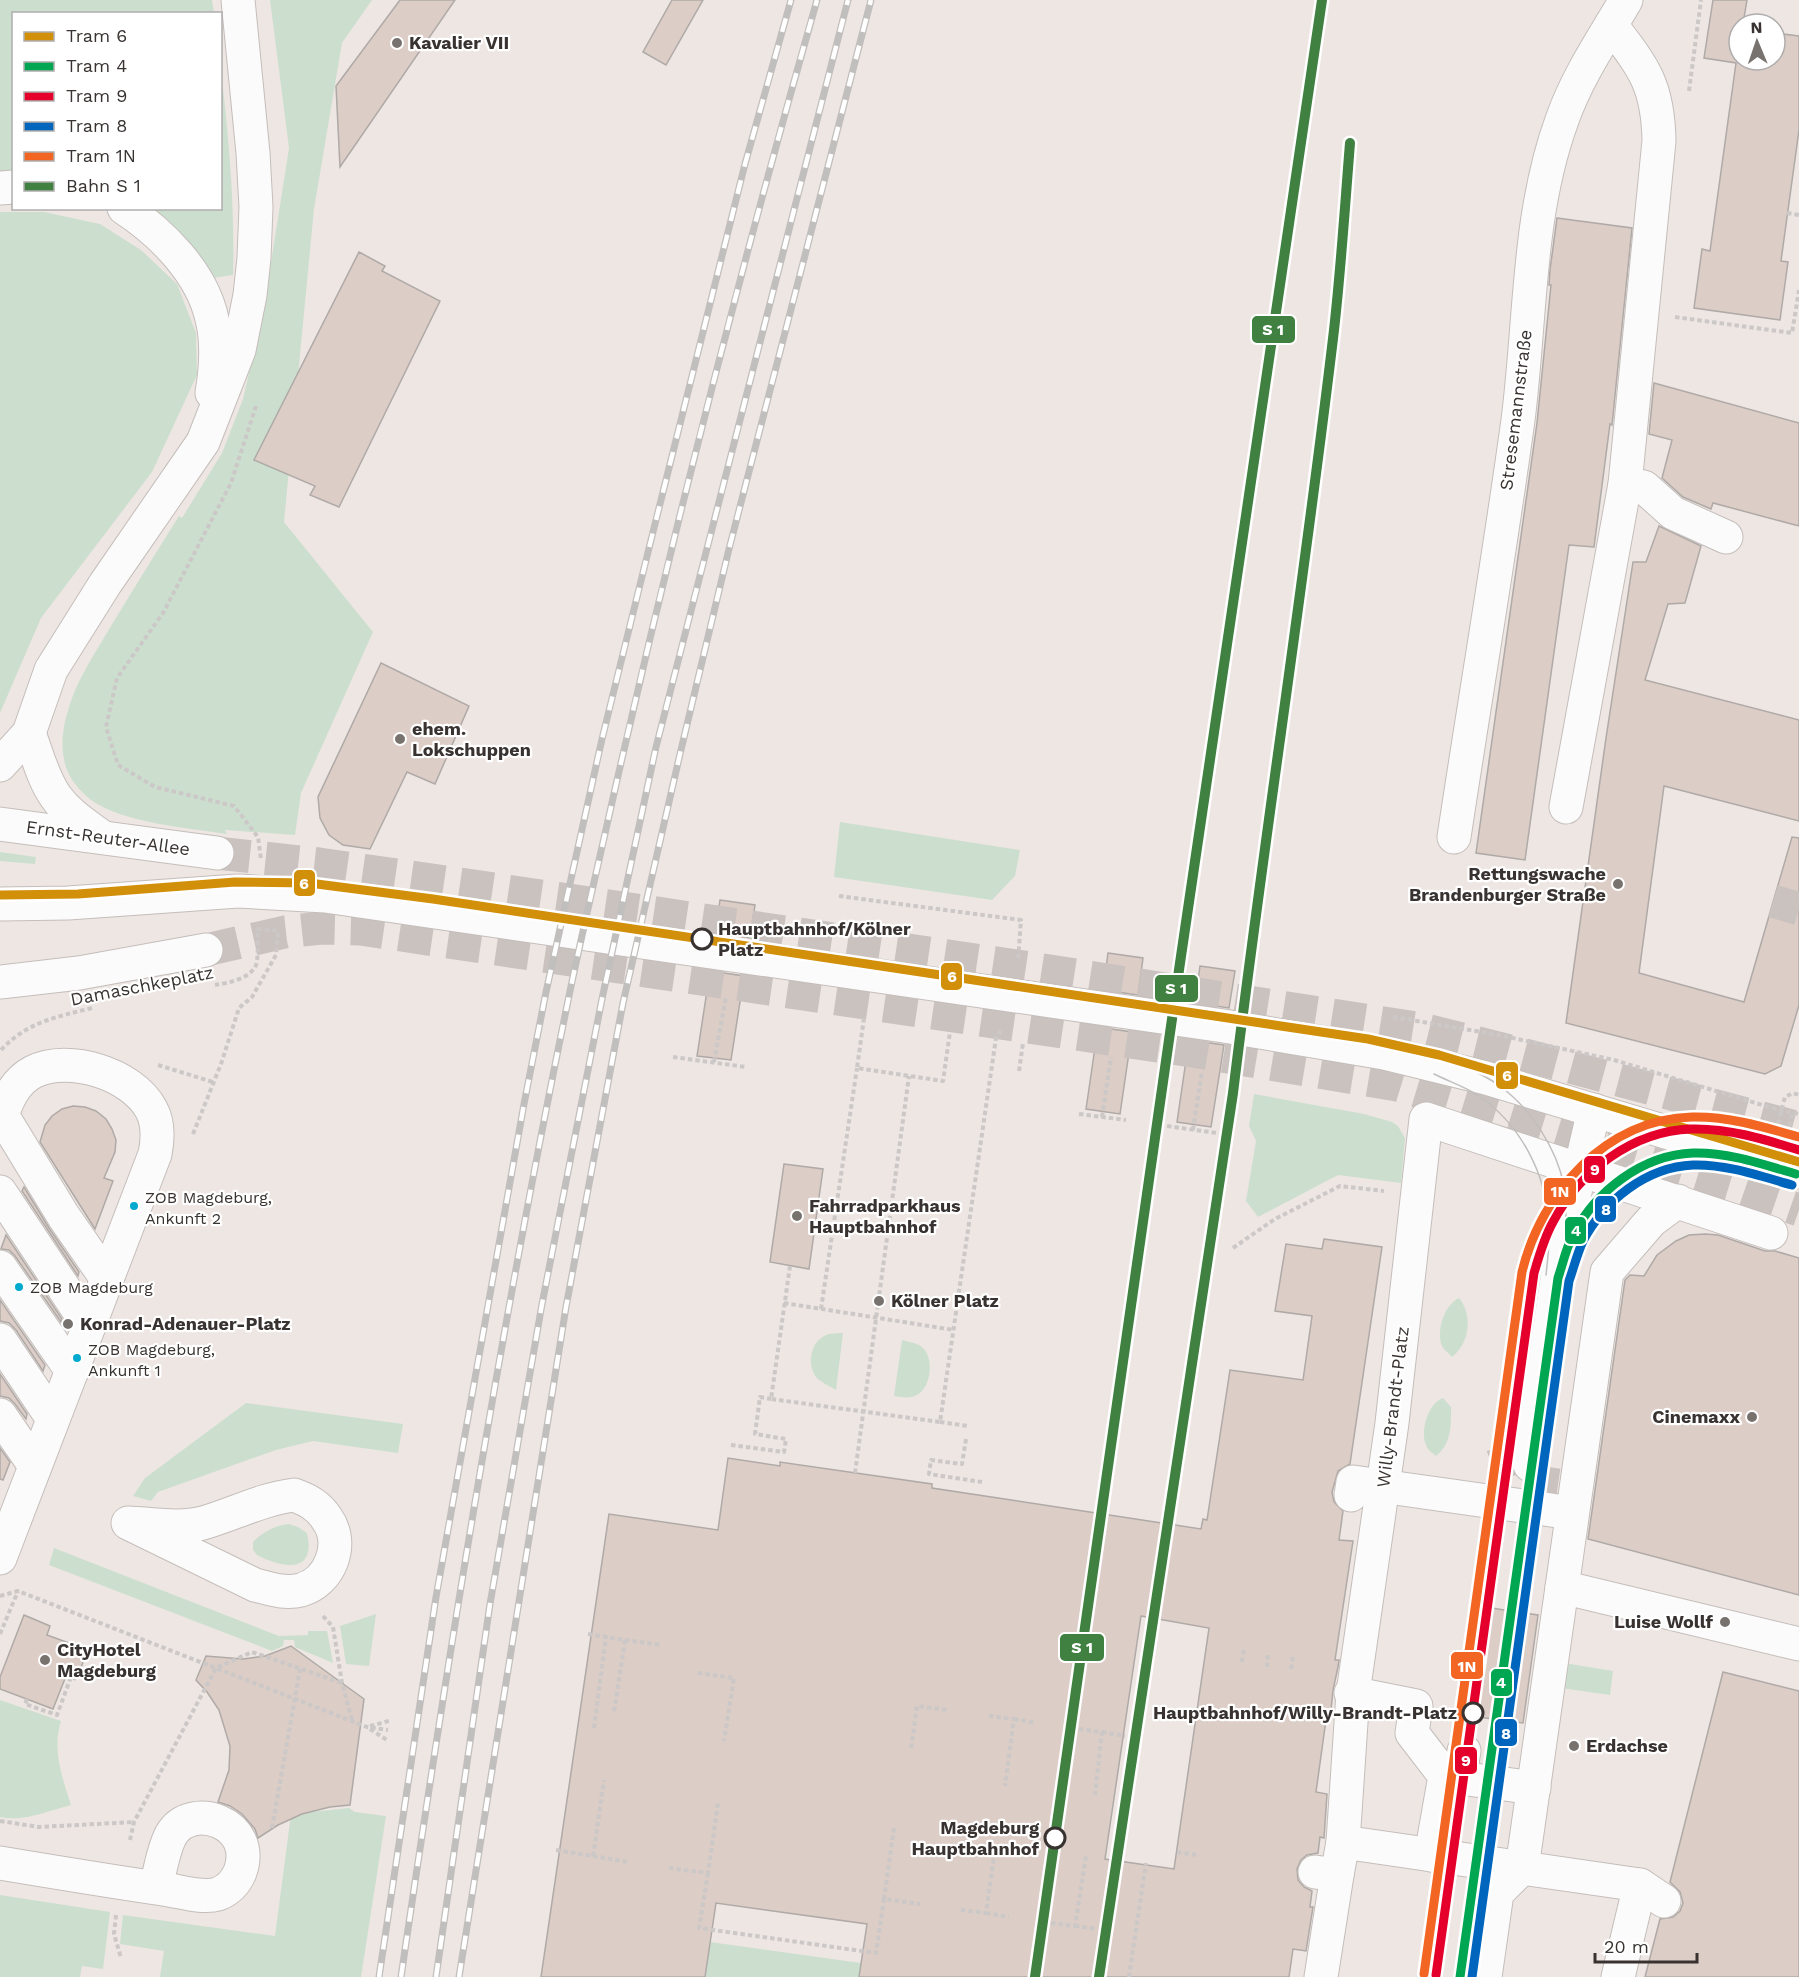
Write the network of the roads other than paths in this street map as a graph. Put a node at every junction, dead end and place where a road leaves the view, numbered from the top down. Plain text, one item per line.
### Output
1 (238, 0) edge
2 (1619, 13) edge
3 (127, 210) edge
4 (203, 442) junction
5 (1625, 484) junction
6 (1726, 537) dead end
7 (29, 733) junction
8 (0, 765) edge
9 (1566, 807) dead end
10 (0, 824) edge
11 (102, 837) junction
12 (1454, 837) dead end
13 (217, 853) tunnel mouth
14 (0, 904) edge
15 (206, 950) tunnel mouth
16 (12, 981) edge
17 (0, 1003) edge
18 (1594, 1110) junction
19 (1, 1117) edge
20 (1580, 1170) junction
21 (1799, 1172) edge
22 (0, 1192) edge
23 (1678, 1201) junction
24 (1771, 1233) dead end
25 (0, 1267) edge
26 (107, 1279) junction
27 (89, 1326) junction
28 (0, 1340) edge
29 (72, 1371) junction
30 (0, 1415) edge
31 (53, 1419) junction
32 (1530, 1464) tunnel mouth
33 (35, 1466) junction
34 (1383, 1486) junction
35 (1351, 1495) dead end
36 (8, 1502) edge
37 (1556, 1512) junction
38 (0, 1558) edge
39 (255, 1585) joint
40 (1562, 1587) junction
41 (1799, 1644) edge
42 (1351, 1702) junction
43 (1456, 1768) junction
44 (1518, 1777) junction
45 (1343, 1842) junction
46 (1431, 1855) junction
47 (0, 1863) edge
48 (1522, 1868) junction
49 (156, 1888) dead end
50 (1321, 1977) edge
51 (1485, 1977) edge
52 (1618, 1977) edge

1 - 4 main road
2 - 5 main road
2 - 12 main road, Stresemannstraße
3 - 4 main road
4 - 7 main road
5 - 6 main road
5 - 9 main road
7 - 8 main road
7 - 11 main road
10 - 11 main road, Ernst-Reuter-Allee
11 - 13 main road, Ernst-Reuter-Allee
14 - 18 main road
15 - 16 main road
16 - 17 main road
18 - 20 main road
18 - 21 main road
19 - 26 main road
19 - 26 main road
20 - 23 main road
20 - 32 main road
20 - 34 main road, Willy-Brandt-Platz
22 - 27 main road
23 - 24 main road
23 - 37 main road
25 - 29 main road
26 - 27 main road
27 - 29 main road
28 - 31 main road
29 - 31 main road
30 - 33 main road
31 - 33 main road
33 - 36 main road
34 - 35 main road
34 - 37 main road
34 - 42 main road, Willy-Brandt-Platz
36 - 38 main road
37 - 40 main road
39 - 39 main road
40 - 41 main road
40 - 44 main road
42 - 43 main road
42 - 45 main road, Willy-Brandt-Platz
43 - 44 main road
43 - 46 main road
44 - 48 main road
45 - 46 main road
45 - 50 main road, Willy-Brandt-Platz
46 - 48 main road
47 - 49 main road
48 - 51 main road
48 - 52 main road

